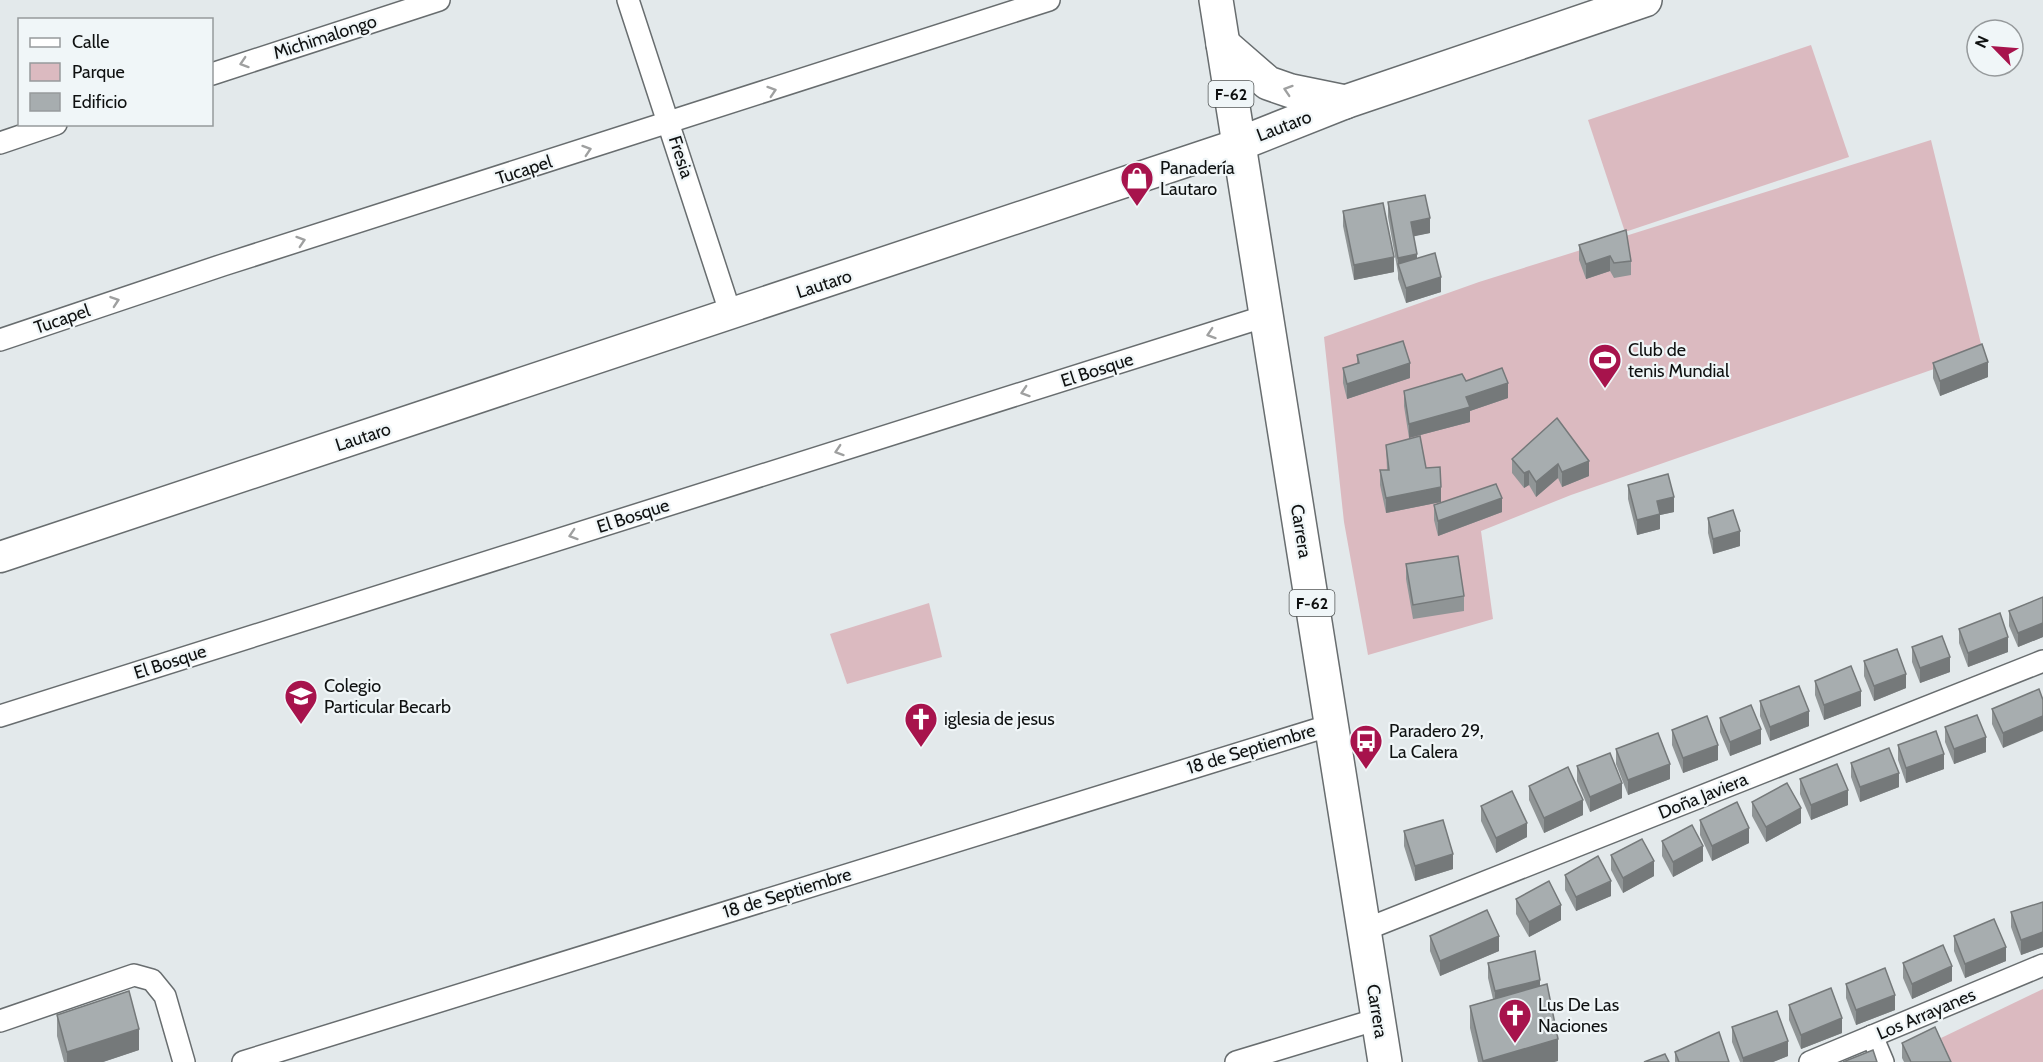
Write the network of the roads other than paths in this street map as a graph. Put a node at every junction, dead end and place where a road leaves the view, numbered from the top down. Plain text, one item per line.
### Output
1 (439, 0) edge
2 (628, 0) edge
3 (1049, 0) edge
4 (1216, 0) edge
5 (1645, 0) edge
6 (1223, 44) junction
7 (213, 74) edge
8 (1345, 102) junction
9 (670, 124) junction
10 (50, 126) edge
11 (0, 142) edge
12 (1239, 144) junction
13 (731, 315) junction
14 (1266, 316) junction
15 (0, 340) edge
16 (0, 557) edge
17 (2043, 661) edge
18 (0, 716) edge
19 (1331, 725) junction
20 (1364, 930) junction
21 (2043, 965) edge
22 (1378, 1019) junction
23 (0, 1021) edge
24 (1872, 1036) junction
25 (184, 1062) edge
26 (243, 1062) edge
27 (1236, 1062) edge
28 (1385, 1062) edge
29 (1810, 1062) edge
30 (1883, 1062) edge

1 -> 7 street, Michimalongo
2 - 9 street, Fresia
9 -> 3 street, Tucapel
4 - 6 main road, Carrera / F-62
5 - 8 main road, Lautaro
8 -> 6 main road
6 - 12 main road, Carrera / F-62
8 - 12 main road, Lautaro
9 - 13 street, Fresia
15 -> 9 street, Tucapel
10 - 11 street
12 - 13 street, Lautaro
12 - 14 main road, Carrera / F-62
13 - 16 street, Lautaro
14 -> 18 street, El Bosque
14 - 19 main road, Carrera / F-62
17 - 20 street, Doña Javiera
19 - 20 main road, Carrera / F-62
19 - 26 street, 18 de Septiembre
20 - 22 main road, Carrera / F-62
21 - 24 street, Los Arrayanes
22 - 27 street
22 - 28 main road, Carrera / F-62
23 - 25 street
24 - 29 street, Los Arrayanes
24 - 30 street

